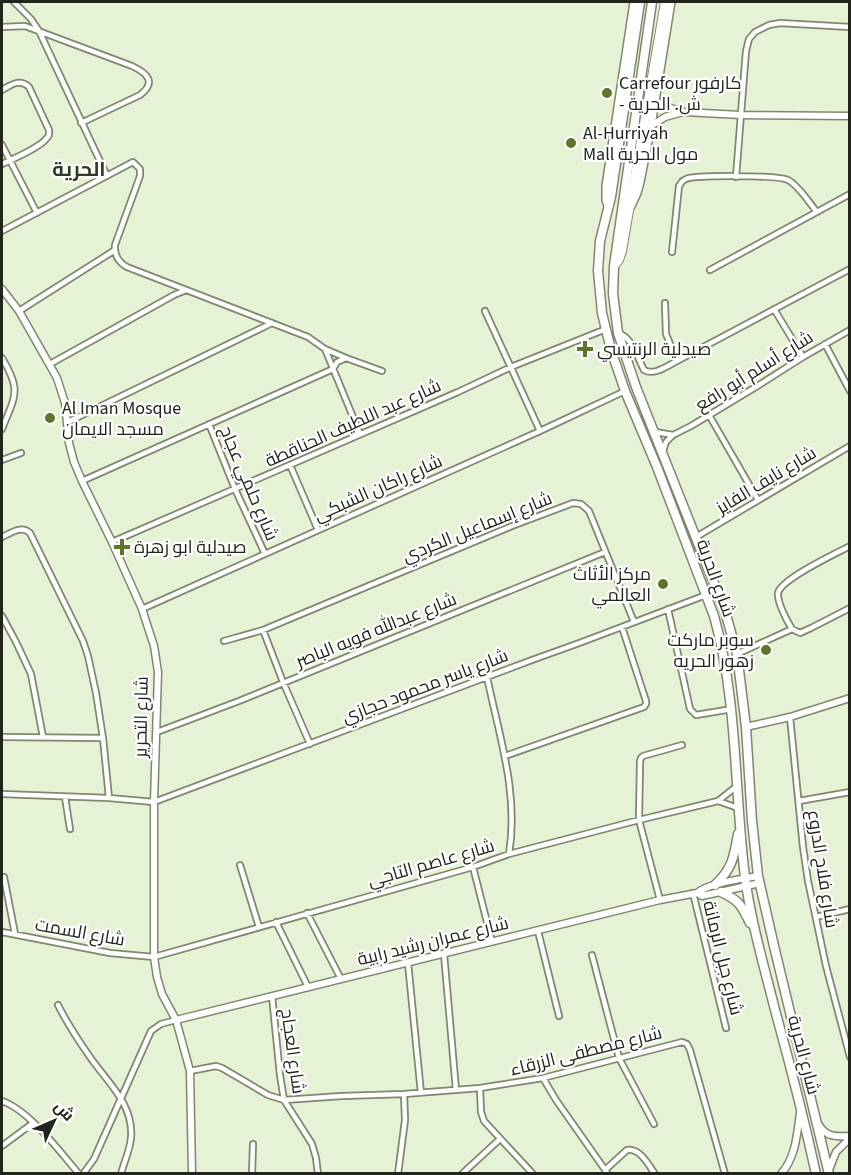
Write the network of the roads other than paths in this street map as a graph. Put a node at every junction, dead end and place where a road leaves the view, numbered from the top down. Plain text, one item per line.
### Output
1 (14, 2) edge
2 (634, 2) edge
3 (640, 2) edge
4 (652, 2) edge
5 (665, 2) edge
6 (671, 2) edge
7 (2, 27) edge
8 (849, 27) edge
9 (39, 31) junction
10 (2, 90) edge
11 (655, 100) junction
12 (684, 112) junction
13 (741, 115) junction
14 (849, 116) edge
15 (81, 123) junction
16 (651, 126) junction
17 (2, 145) edge
18 (9, 160) junction
19 (2, 164) edge
20 (107, 176) junction
21 (736, 177) junction
22 (849, 194) edge
23 (630, 208) junction
24 (609, 209) junction
25 (816, 211) junction
26 (37, 213) junction
27 (2, 231) edge
28 (115, 250) junction
29 (672, 252) dead end
30 (614, 266) junction
31 (849, 269) edge
32 (710, 270) dead end
33 (2, 289) edge
34 (186, 291) junction
35 (665, 303) dead end
36 (774, 309) junction
37 (19, 310) junction
38 (485, 311) dead end
39 (272, 323) junction
40 (606, 329) junction
41 (849, 330) edge
42 (618, 333) junction
43 (825, 344) junction
44 (325, 350) junction
45 (803, 357) junction
46 (2, 358) edge
47 (346, 358) junction
48 (677, 361) junction
49 (50, 364) junction
50 (511, 368) junction
51 (333, 369) junction
52 (381, 371) dead end
53 (625, 391) junction
54 (849, 391) edge
55 (709, 415) junction
56 (68, 422) junction
57 (209, 424) junction
58 (2, 429) edge
59 (540, 431) junction
60 (653, 432) junction
61 (360, 434) junction
62 (673, 435) junction
63 (849, 446) edge
64 (21, 453) dead end
65 (662, 454) junction
66 (2, 460) edge
67 (290, 465) junction
68 (82, 481) junction
69 (236, 489) junction
70 (758, 500) junction
71 (318, 530) junction
72 (2, 537) edge
73 (696, 537) junction
74 (112, 542) junction
75 (849, 546) edge
76 (606, 552) junction
77 (265, 554) junction
78 (706, 595) junction
79 (849, 608) edge
80 (142, 609) junction
81 (668, 609) junction
82 (2, 616) edge
83 (634, 622) junction
84 (622, 627) junction
85 (792, 629) junction
86 (263, 630) junction
87 (224, 641) dead end
88 (737, 654) junction
89 (487, 677) junction
90 (284, 682) junction
91 (849, 698) edge
92 (732, 709) junction
93 (790, 717) junction
94 (746, 727) junction
95 (157, 732) junction
96 (2, 737) edge
97 (43, 737) junction
98 (103, 738) junction
99 (310, 744) junction
100 (682, 745) dead end
101 (505, 756) junction
102 (737, 786) junction
103 (849, 792) edge
104 (2, 794) edge
105 (65, 796) junction
106 (109, 798) junction
107 (718, 801) junction
108 (799, 801) junction
109 (154, 802) junction
110 (739, 808) junction
111 (639, 820) junction
112 (740, 824) junction
113 (70, 829) dead end
114 (509, 854) junction
115 (240, 865) dead end
116 (473, 867) junction
117 (4, 877) dead end
118 (759, 879) junction
119 (746, 882) junction
120 (718, 889) junction
121 (695, 893) junction
122 (660, 900) junction
123 (849, 909) edge
124 (308, 913) junction
125 (816, 916) junction
126 (276, 922) junction
127 (260, 927) junction
128 (538, 931) junction
129 (2, 932) edge
130 (15, 934) junction
131 (756, 934) junction
132 (492, 942) junction
133 (444, 954) junction
134 (592, 955) dead end
135 (154, 957) junction
136 (408, 963) junction
137 (341, 979) junction
138 (308, 987) junction
139 (272, 996) junction
140 (58, 1005) dead end
141 (559, 1016) dead end
142 (176, 1020) junction
143 (726, 1028) dead end
144 (848, 1046) edge
145 (619, 1058) junction
146 (849, 1058) edge
147 (190, 1071) junction
148 (543, 1078) junction
149 (480, 1088) junction
150 (456, 1090) junction
151 (421, 1093) junction
152 (404, 1094) junction
153 (121, 1097) junction
154 (284, 1100) junction
155 (2, 1101) edge
156 (801, 1106) junction
157 (817, 1122) junction
158 (33, 1123) junction
159 (654, 1124) dead end
160 (849, 1137) edge
161 (500, 1140) junction
162 (253, 1144) dead end
163 (2, 1146) edge
164 (606, 1172) edge
165 (829, 1172) edge
166 (81, 1173) edge
167 (121, 1173) edge
168 (192, 1173) edge
169 (252, 1173) edge
170 (318, 1173) edge
171 (398, 1173) edge
172 (462, 1173) edge
173 (533, 1173) edge
174 (655, 1173) edge
175 (725, 1173) edge
176 (781, 1173) edge
177 (816, 1173) edge

1 - 9 street
2 - 24 main road
3 - 24 highway, شارع الحرية
4 - 30 highway, شارع الحرية
5 - 23 main road
6 - 11 main road
7 - 9 street
8 - 13 street
9 - 15 street
9 - 15 street
10 - 18 street
11 - 12 street
11 - 16 main road
12 - 13 street
12 - 16 street
13 - 14 street
13 - 21 street
15 - 20 street
16 - 23 main road
17 - 18 street
18 - 19 street
18 - 26 street
20 - 26 street
20 - 28 street
21 - 25 street
21 - 29 street
22 - 25 street
23 - 30 main road
24 - 40 highway, شارع الحرية
25 - 32 street
26 - 27 street
28 - 34 street
28 - 37 street
30 - 42 highway, شارع الحرية
31 - 36 street
33 - 37 street, شارع التحرير
34 - 39 street
34 - 49 street
35 - 48 street
36 - 45 street
36 - 48 street
37 - 49 street, شارع التحرير
38 - 50 street
39 - 44 street
39 - 56 street
40 - 50 street, شارع عبد اللطيف الحناقطة
40 - 53 highway, شارع الحرية
41 - 43 street, شارع أسلم أبو رافع
42 - 48 street
42 - 60 highway, شارع الحرية
43 - 45 street, شارع أسلم أبو رافع
43 - 54 street
44 - 47 street
44 - 51 street
45 - 55 street, شارع أسلم أبو رافع
46 - 58 street
47 - 51 street
47 - 52 street
49 - 56 street, شارع التحرير
50 - 59 street
50 - 61 street, شارع عبد اللطيف الحناقطة
51 - 57 street
51 - 61 street
53 - 59 street, شارع راكان الشبكي
53 - 78 highway, شارع الحرية
55 - 62 street, شارع أسلم أبو رافع
55 - 70 street
56 - 68 street, شارع التحرير
57 - 68 street
57 - 69 street, شارع حلمي عجاج
59 - 71 street, شارع راكان الشبكي
60 - 62 street
60 - 65 highway, شارع الحرية
61 - 67 street, شارع عبد اللطيف الحناقطة
62 - 65 street
63 - 70 street, شارع نايف الفايز
64 - 66 street
65 - 73 highway, شارع الحرية
67 - 69 street, شارع عبد اللطيف الحناقطة
67 - 71 street
68 - 74 street, شارع التحرير
69 - 74 street, شارع عبد اللطيف الحناقطة
69 - 77 street, شارع حلمي عجاج
70 - 73 street, شارع نايف الفايز
71 - 77 street, شارع راكان الشبكي
72 - 98 street
73 - 88 highway, شارع الحرية
74 - 80 street, شارع التحرير
75 - 85 street
76 - 83 street, شارع إسماعيل الكردي
76 - 86 street, شارع إسماعيل الكردي
76 - 90 street, شارع عبدالله فويه الباصر
77 - 80 street, شارع راكان الشبكي
78 - 81 street, شارع ياسر محمود حجازي
78 - 92 highway, شارع الحرية
79 - 85 street
80 - 95 street, شارع التحرير
81 - 83 street, شارع ياسر محمود حجازي
81 - 92 street
82 - 97 street
83 - 84 street, شارع ياسر محمود حجازي
84 - 89 street, شارع ياسر محمود حجازي
84 - 101 street
85 - 88 street
86 - 87 street, شارع إسماعيل الكردي
86 - 90 street
88 - 94 highway, شارع الحرية
89 - 99 street, شارع ياسر محمود حجازي
89 - 101 street
90 - 95 street, شارع عبدالله فويه الباصر
90 - 99 street
91 - 93 street
92 - 102 highway, شارع الحرية
93 - 94 street
93 - 108 street, شارع فلاح الدروع
94 - 118 highway, شارع الحرية
95 - 109 street, شارع التحرير
96 - 97 street
97 - 98 street
98 - 106 street
99 - 109 street, شارع ياسر محمود حجازي
100 - 111 street
101 - 114 street
102 - 107 street, شارع عاصم التاجي
102 - 110 highway, شارع الحرية
103 - 108 street
104 - 105 street
105 - 106 street
105 - 113 street
106 - 109 street
107 - 110 street
107 - 111 street, شارع عاصم التاجي
108 - 125 street, شارع فلاح الدروع
109 - 135 street, شارع التحرير
110 - 112 highway, شارع الحرية
111 - 114 street, شارع عاصم التاجي
111 - 122 street
112 - 119 highway, شارع الحرية
112 - 120 highway
114 - 116 street, شارع عاصم التاجي
115 - 127 street
116 - 124 street, شارع عاصم التاجي
116 - 132 street
117 - 130 street
118 - 119 street, شارع عمران رشيد رابية
118 - 157 highway, شارع الحرية
119 - 120 street, شارع عمران رشيد رابية
119 - 131 highway, شارع الحرية
120 - 121 street, شارع عمران رشيد رابية
120 - 131 highway
121 - 122 street, شارع عمران رشيد رابية
121 - 143 street, شارع جبل الرمانة
122 - 128 street, شارع عمران رشيد رابية
123 - 125 street
124 - 126 street, شارع عاصم التاجي
124 - 137 street
125 - 144 street, شارع فلاح الدروع
126 - 127 street, شارع عاصم التاجي
126 - 138 street
127 - 135 street, شارع عاصم التاجي
128 - 132 street, شارع عمران رشيد رابية
128 - 141 street
129 - 130 street, شارع السمت
130 - 135 street, شارع السمت
131 - 156 highway, شارع الحرية
132 - 133 street, شارع عمران رشيد رابية
133 - 136 street, شارع عمران رشيد رابية
133 - 150 street
134 - 145 street
135 - 142 street, شارع التحرير
136 - 137 street, شارع عمران رشيد رابية
136 - 151 street
137 - 138 street, شارع عمران رشيد رابية
138 - 139 street, شارع عمران رشيد رابية
139 - 142 street, شارع عمران رشيد رابية
139 - 154 street, شارع العجاج
140 - 153 street
142 - 147 street, شارع التحرير
142 - 153 street
144 - 146 street, شارع فلاح الدروع
145 - 148 street, شارع مصطفى الزرقاء
145 - 159 street
145 - 175 street, شارع مصطفى الزرقاء
147 - 154 street
147 - 168 street, شارع التحرير
148 - 149 street, شارع مصطفى الزرقاء
148 - 164 street
149 - 150 street, شارع مصطفى الزرقاء
149 - 161 street
150 - 151 street, شارع مصطفى الزرقاء
151 - 152 street, شارع مصطفى الزرقاء
152 - 154 street, شارع مصطفى الزرقاء
152 - 171 street
153 - 166 street
153 - 167 street
154 - 170 street, شارع العجاج
155 - 158 street
156 - 176 street
156 - 177 highway, شارع الحرية
157 - 160 street
157 - 165 highway, شارع الحرية
158 - 163 street
158 - 166 street
160 - 165 street
161 - 172 street
161 - 173 street
162 - 169 street
164 - 174 street

